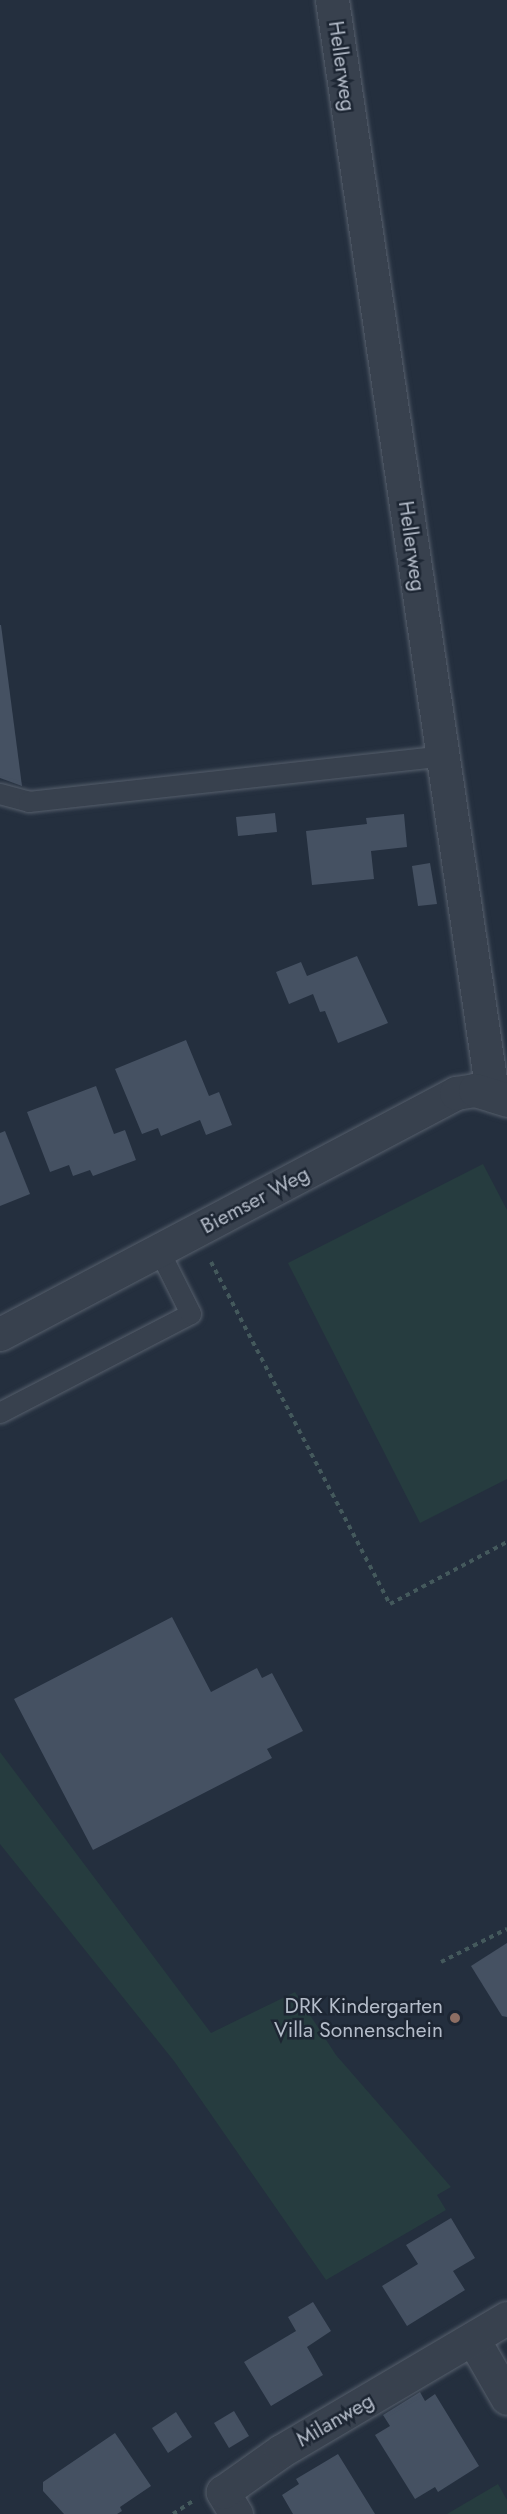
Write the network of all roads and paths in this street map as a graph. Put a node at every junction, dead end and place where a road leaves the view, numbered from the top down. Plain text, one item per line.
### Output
1 (332, 0) edge
2 (443, 756) junction
3 (0, 794) edge
4 (502, 1089) edge
5 (196, 1232) junction
6 (159, 1250) junction
7 (0, 1334) edge
8 (0, 1413) edge
9 (507, 1542) edge
10 (507, 1929) edge
11 (441, 1962) dead end
12 (507, 2318) edge
13 (473, 2339) junction
14 (507, 2398) edge
15 (236, 2514) edge

1 - 2 street, Hellerweg
2 - 3 lane
2 - 4 street, Hellerweg
4 - 5 street, Biemser Weg
5 - 6 street, Biemser Weg
5 - 9 path
6 - 7 street, Biemser Weg
6 - 8 lane
10 - 11 path
12 - 13 street, Milanweg
13 - 14 street
13 - 15 street, Milanweg

